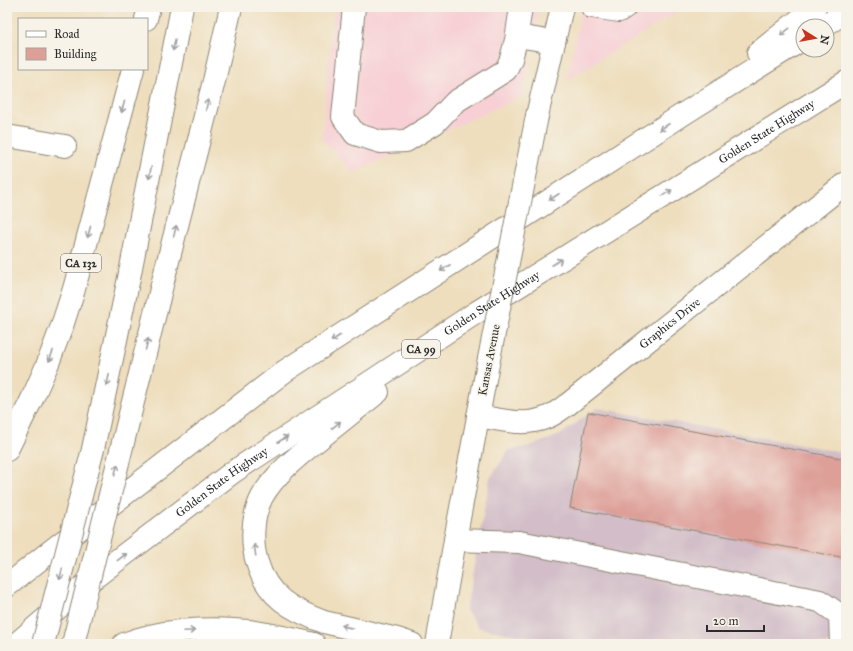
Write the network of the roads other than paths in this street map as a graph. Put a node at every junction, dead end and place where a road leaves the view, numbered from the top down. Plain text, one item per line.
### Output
1 (149, 7) edge
2 (182, 7) edge
3 (231, 7) edge
4 (354, 7) edge
5 (521, 7) edge
6 (562, 7) edge
7 (592, 7) edge
8 (625, 7) edge
9 (815, 7) edge
10 (846, 12) edge
11 (146, 18) edge
12 (835, 19) edge
13 (517, 36) junction
14 (554, 42) junction
15 (795, 44) edge
16 (133, 70) edge
17 (846, 82) edge
18 (685, 113) junction
19 (7, 136) edge
20 (65, 146) dead end
21 (846, 183) edge
22 (477, 312) junction
23 (478, 416) junction
24 (7, 450) edge
25 (455, 540) junction
26 (7, 586) edge
27 (16, 644) edge
28 (43, 644) edge
29 (73, 644) edge
30 (124, 644) edge
31 (314, 644) edge
32 (412, 644) edge
33 (437, 644) edge
34 (841, 644) edge

1 - 11 main road
2 -> 28 main road, bridge
29 -> 3 main road, bridge
4 - 13 main road
5 - 13 main road
6 - 14 main road, Kansas Avenue
7 - 8 main road
9 -> 18 main road
10 - 12 main road
13 - 14 main road
14 - 23 main road, Kansas Avenue, bridge
15 - 18 main road
16 -> 24 main road, CA 132
22 -> 17 main road, Golden State Highway / CA 99
18 -> 26 main road
19 - 20 main road
21 - 23 main road, Graphics Drive
27 -> 22 main road, Golden State Highway / CA 99
32 -> 22 main road
23 - 25 main road, Kansas Avenue
25 - 33 main road, Kansas Avenue
25 - 34 main road
30 -> 31 main road

